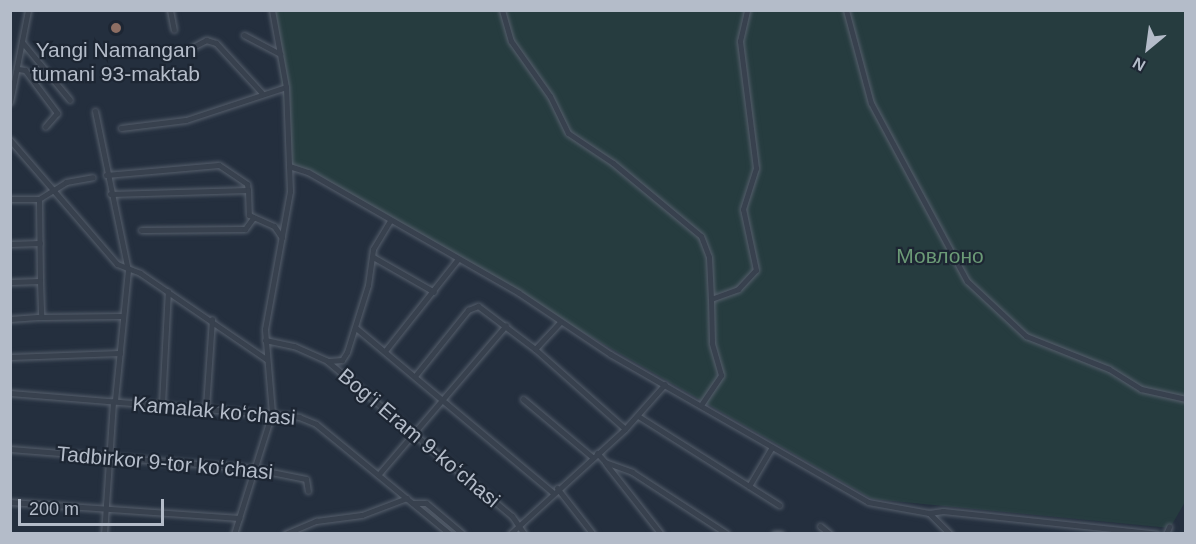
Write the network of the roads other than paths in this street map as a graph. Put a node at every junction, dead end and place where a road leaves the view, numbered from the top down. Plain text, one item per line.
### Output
1 (28, 10) edge
2 (170, 10) edge
3 (272, 10) edge
4 (502, 10) edge
5 (747, 10) edge
6 (846, 10) edge
7 (174, 30) dead end
8 (244, 35) dead end
9 (22, 42) junction
10 (193, 47) dead end
11 (280, 54) junction
12 (18, 69) junction
13 (12, 87) edge
14 (286, 87) junction
15 (261, 92) junction
16 (70, 100) dead end
17 (10, 102) edge
18 (95, 111) dead end
19 (45, 127) dead end
20 (120, 128) dead end
21 (10, 140) edge
22 (289, 166) junction
23 (106, 175) junction
24 (93, 177) dead end
25 (248, 190) junction
26 (54, 191) junction
27 (110, 194) junction
28 (10, 199) edge
29 (39, 199) junction
30 (253, 218) junction
31 (390, 221) junction
32 (141, 230) dead end
33 (283, 240) junction
34 (40, 243) junction
35 (10, 244) edge
36 (373, 257) junction
37 (457, 260) junction
38 (128, 270) junction
39 (40, 281) junction
40 (10, 282) edge
41 (168, 291) junction
42 (434, 292) junction
43 (711, 299) junction
44 (122, 316) junction
45 (41, 317) junction
46 (10, 319) edge
47 (212, 320) junction
48 (560, 322) junction
49 (506, 325) junction
50 (356, 327) junction
51 (266, 340) junction
52 (535, 349) junction
53 (385, 351) junction
54 (120, 353) junction
55 (10, 357) edge
56 (266, 359) junction
57 (327, 360) junction
58 (415, 376) junction
59 (665, 384) junction
60 (10, 393) edge
61 (523, 399) dead end
62 (1185, 399) edge
63 (443, 400) junction
64 (114, 401) junction
65 (162, 404) junction
66 (701, 405) junction
67 (206, 407) junction
68 (272, 413) junction
69 (638, 416) junction
70 (626, 429) junction
71 (416, 433) junction
72 (772, 447) junction
73 (10, 449) edge
74 (595, 455) junction
75 (109, 458) junction
76 (604, 462) junction
77 (256, 469) junction
78 (378, 474) junction
79 (749, 486) junction
80 (554, 490) junction
81 (308, 491) dead end
82 (407, 498) junction
83 (10, 502) edge
84 (413, 503) junction
85 (779, 506) dead end
86 (105, 508) junction
87 (929, 513) junction
88 (238, 518) junction
89 (518, 525) junction
90 (820, 526) dead end
91 (1169, 527) dead end
92 (104, 534) edge
93 (234, 534) edge
94 (285, 534) edge
95 (450, 534) edge
96 (463, 534) edge
97 (510, 534) edge
98 (524, 534) edge
99 (593, 534) edge
100 (661, 534) edge
101 (728, 534) edge
102 (774, 534) edge
103 (781, 534) edge
104 (830, 534) edge
105 (950, 534) edge
106 (1157, 534) edge
107 (1166, 534) edge

1 - 9 street
2 - 7 street
3 - 11 street
4 - 43 street
5 - 43 street
6 - 62 street
8 - 11 street
9 - 12 street
9 - 16 street
10 - 15 street
11 - 14 street
12 - 13 street
12 - 19 street
13 - 17 street
14 - 15 street
14 - 22 street
15 - 20 street
18 - 23 street
21 - 26 street
22 - 31 street
22 - 33 street
23 - 25 street
23 - 27 street
24 - 26 street
25 - 27 street
25 - 30 street
26 - 29 street
26 - 38 street
27 - 38 street
28 - 29 street
29 - 34 street
30 - 32 street
30 - 33 street
31 - 36 street
31 - 37 street
33 - 51 street
34 - 35 street
34 - 39 street
36 - 42 street
36 - 50 street
37 - 42 street
37 - 48 street
38 - 41 street
38 - 44 street
39 - 40 street
39 - 45 street
41 - 47 street
41 - 65 street
42 - 53 street
43 - 66 street
44 - 45 street
44 - 54 street
45 - 46 street
47 - 56 street
47 - 67 street
48 - 52 street
48 - 59 street
49 - 52 street
49 - 58 street
49 - 63 street
50 - 53 street
50 - 57 street
51 - 56 street
51 - 57 street, Bogʻi Eram 9-koʻchasi
52 - 70 street
53 - 58 street
54 - 55 street
54 - 64 street
56 - 68 street
57 - 71 street, Bogʻi Eram 9-koʻchasi
58 - 63 street
59 - 66 street
59 - 69 street, Bogʻi Eram 9-koʻchasi
60 - 64 street, Kamalak koʻchasi
61 - 74 street
63 - 71 street
63 - 80 street
64 - 65 street, Kamalak koʻchasi
64 - 75 street
65 - 67 street, Kamalak koʻchasi
66 - 72 street
67 - 68 street, Kamalak koʻchasi
68 - 77 street
68 - 78 street, Kamalak koʻchasi
69 - 70 street, Bogʻi Eram 9-koʻchasi
69 - 79 street
70 - 74 street, Bogʻi Eram 9-koʻchasi
71 - 78 street
71 - 89 street, Bogʻi Eram 9-koʻchasi
72 - 79 street
72 - 87 street
73 - 75 street, Tadbirkor 9-tor koʻchasi
74 - 76 street
74 - 80 street, Bogʻi Eram 9-koʻchasi
75 - 77 street, Tadbirkor 9-tor koʻchasi
75 - 86 street
76 - 100 street
76 - 101 street
77 - 81 street, Tadbirkor 9-tor koʻchasi
77 - 88 street
78 - 82 street, Kamalak koʻchasi
79 - 85 street
80 - 89 street, Bogʻi Eram 9-koʻchasi
80 - 99 street
82 - 84 street, Kamalak koʻchasi
82 - 94 street
83 - 86 street
84 - 95 street, Kamalak koʻchasi
84 - 96 street
86 - 88 street
86 - 92 street
87 - 105 street
87 - 106 street
88 - 93 street
89 - 97 street
89 - 98 street
90 - 104 street
91 - 107 street
102 - 103 street

